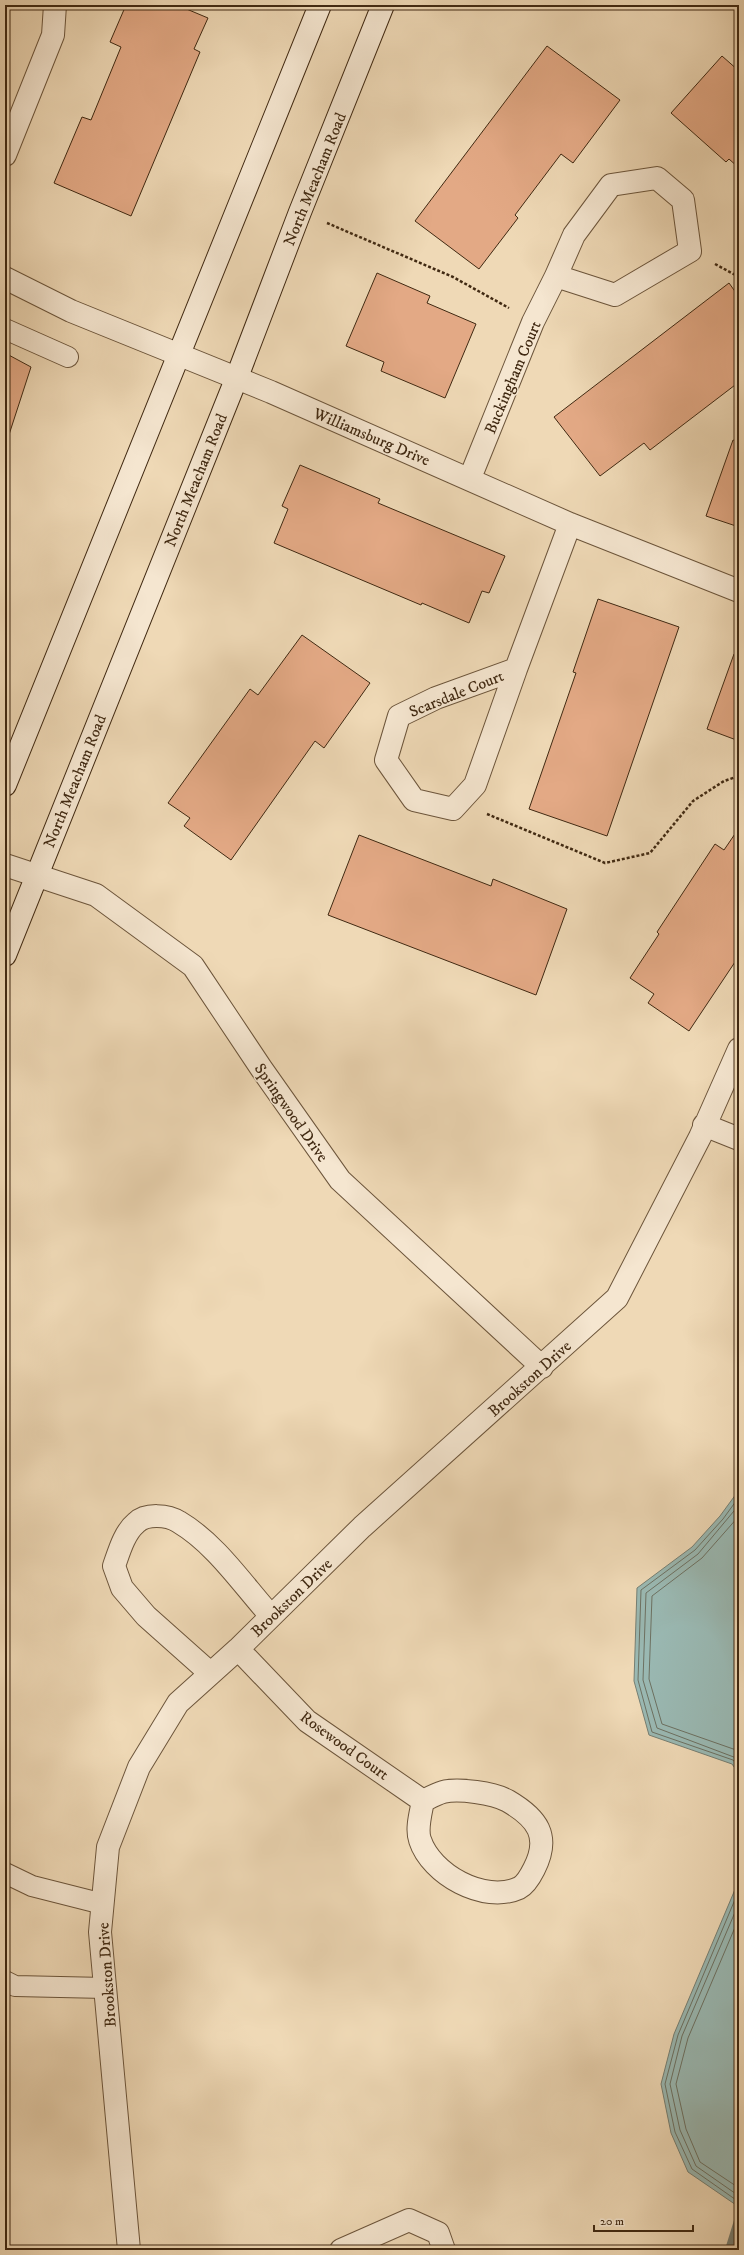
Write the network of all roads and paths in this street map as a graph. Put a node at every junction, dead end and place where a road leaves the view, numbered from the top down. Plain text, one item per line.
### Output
1 (55, 5) edge
2 (320, 5) edge
3 (383, 5) edge
4 (5, 154) edge
5 (300, 212) junction
6 (556, 276) junction
7 (5, 278) edge
8 (533, 322) junction
9 (5, 329) edge
10 (179, 354) junction
11 (68, 357) dead end
12 (237, 378) junction
13 (470, 478) junction
14 (570, 524) junction
15 (739, 592) edge
16 (516, 669) junction
17 (739, 776) edge
18 (5, 785) edge
19 (459, 802) junction
20 (5, 865) edge
21 (36, 876) junction
22 (5, 954) edge
23 (739, 1049) edge
24 (704, 1125) junction
25 (739, 1139) edge
26 (542, 1367) junction
27 (271, 1616) junction
28 (238, 1649) junction
29 (210, 1673) junction
30 (423, 1801) junction
31 (8, 1878) edge
32 (103, 1904) junction
33 (5, 1981) edge
34 (105, 1988) junction
35 (129, 2250) edge
36 (341, 2250) edge
37 (444, 2250) edge

1 - 4 street
2 - 10 street
3 - 5 street, North Meacham Road
5 - 8 path
5 - 12 street, North Meacham Road
6 - 6 street, Buckingham Court
6 - 8 street, Buckingham Court
7 - 10 street, Williamsburg Drive
8 - 13 street, Buckingham Court
9 - 11 lane
10 - 12 street, Williamsburg Drive
10 - 18 street
12 - 13 street, Williamsburg Drive
12 - 21 street, North Meacham Road
13 - 14 street, Williamsburg Drive
14 - 15 street, Williamsburg Drive
14 - 16 street, Scarsdale Court
16 - 19 street, Scarsdale Court
16 - 19 street, Scarsdale Court
17 - 19 path
20 - 21 street, Springwood Drive
21 - 22 street, North Meacham Road
21 - 26 street, Springwood Drive
23 - 24 street, Brookston Drive
24 - 25 street
24 - 26 street, Brookston Drive
26 - 27 street, Brookston Drive
27 - 28 street, Brookston Drive
27 - 29 street
28 - 29 street, Brookston Drive
28 - 30 street, Rosewood Court
29 - 32 street, Brookston Drive
30 - 30 street
31 - 32 lane
32 - 34 street, Brookston Drive
33 - 34 lane
34 - 35 street, Brookston Drive
36 - 37 street

